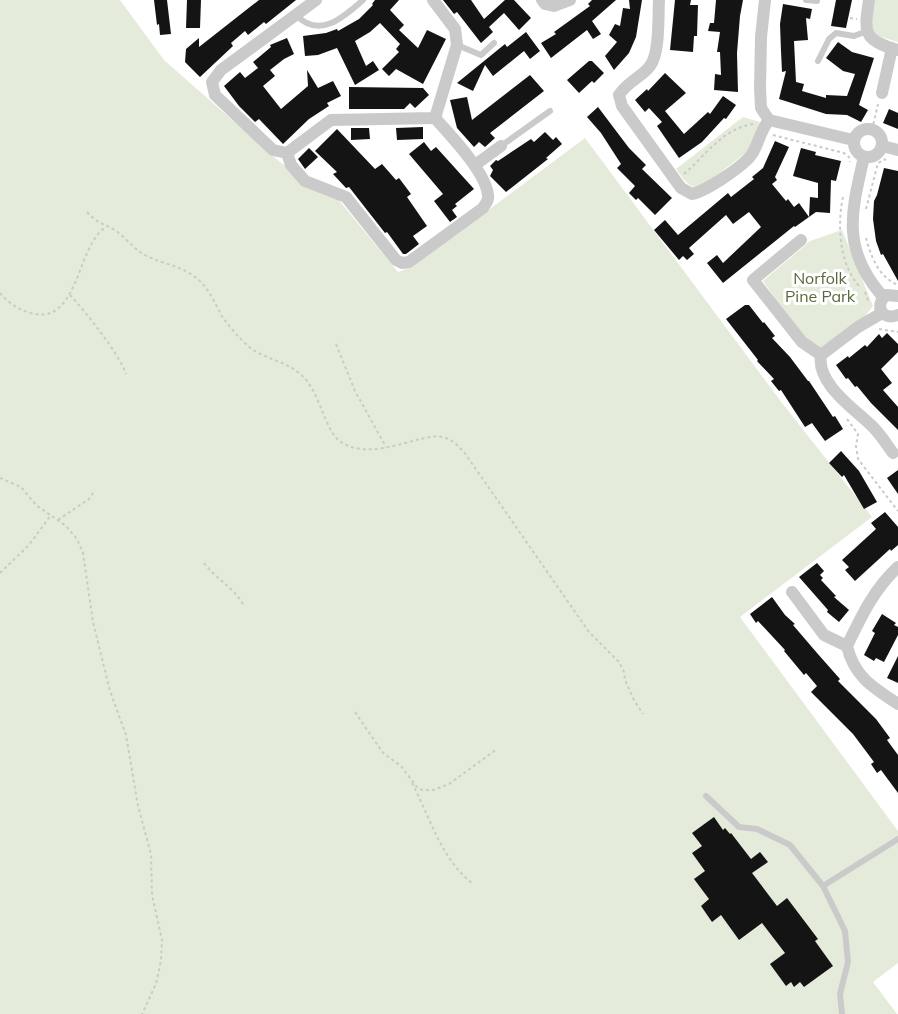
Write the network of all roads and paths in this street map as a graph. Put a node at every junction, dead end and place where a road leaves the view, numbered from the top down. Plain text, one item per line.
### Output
1 (316, 0) edge
2 (363, 0) edge
3 (433, 0) edge
4 (542, 0) edge
5 (570, 0) edge
6 (659, 0) edge
7 (765, 0) edge
8 (806, 0) edge
9 (869, 0) edge
10 (817, 1) edge
11 (296, 15) junction
12 (867, 31) junction
13 (494, 43) dead end
14 (457, 45) junction
15 (895, 49) edge
16 (818, 61) dead end
17 (882, 93) joint
18 (550, 111) dead end
19 (435, 118) junction
20 (770, 120) junction
21 (872, 130) junction
22 (761, 131) junction
23 (854, 140) junction
24 (501, 146) joint
25 (882, 146) junction
26 (287, 153) junction
27 (894, 155) edge
28 (863, 161) junction
29 (475, 165) junction
30 (877, 166) junction
31 (683, 174) dead end
32 (844, 193) dead end
33 (87, 212) dead end
34 (865, 215) dead end
35 (106, 227) junction
36 (865, 233) dead end
37 (801, 240) dead end
38 (898, 285) edge
39 (0, 293) edge
40 (70, 295) junction
41 (898, 296) edge
42 (883, 297) junction
43 (865, 311) dead end
44 (882, 313) junction
45 (898, 315) edge
46 (336, 344) dead end
47 (821, 355) junction
48 (126, 374) dead end
49 (855, 412) junction
50 (387, 448) junction
51 (893, 453) dead end
52 (0, 478) edge
53 (95, 490) dead end
54 (898, 511) edge
55 (51, 515) junction
56 (58, 520) junction
57 (204, 563) dead end
58 (898, 567) edge
59 (0, 573) edge
60 (792, 592) dead end
61 (243, 604) dead end
62 (847, 646) junction
63 (898, 704) edge
64 (355, 712) dead end
65 (643, 714) dead end
66 (497, 749) dead end
67 (410, 778) junction
68 (706, 796) dead end
69 (897, 840) edge
70 (472, 883) dead end
71 (823, 886) junction
72 (141, 1014) edge
73 (842, 1014) edge

1 - 11 street
2 - 11 lane
3 - 14 street
4 - 5 street
6 - 22 street
7 - 20 street
8 - 10 lane
9 - 12 street
11 - 26 street
12 - 15 street
12 - 16 lane
13 - 14 lane
14 - 19 street
15 - 17 street
17 - 21 path
18 - 24 lane
19 - 26 street
19 - 29 street
20 - 22 street
20 - 23 street
21 - 23 street
21 - 25 street
22 - 28 path
22 - 31 path
23 - 28 street
24 - 29 street
25 - 27 street
25 - 28 street
26 - 29 street
27 - 30 path
28 - 30 path
28 - 42 street
30 - 34 path
32 - 43 path
33 - 35 path
35 - 40 path
35 - 50 path
36 - 38 path
37 - 47 street
39 - 40 path
40 - 48 path
41 - 42 street
42 - 44 street
44 - 45 street
44 - 47 street
46 - 50 path
47 - 49 street
49 - 51 street
49 - 54 path
50 - 65 path
52 - 55 path
53 - 56 path
55 - 56 path
55 - 59 path
56 - 72 path
57 - 61 path
58 - 62 street
60 - 62 street
62 - 63 street
64 - 67 path
66 - 67 path
67 - 70 path
68 - 71 lane
69 - 71 lane
71 - 73 lane

